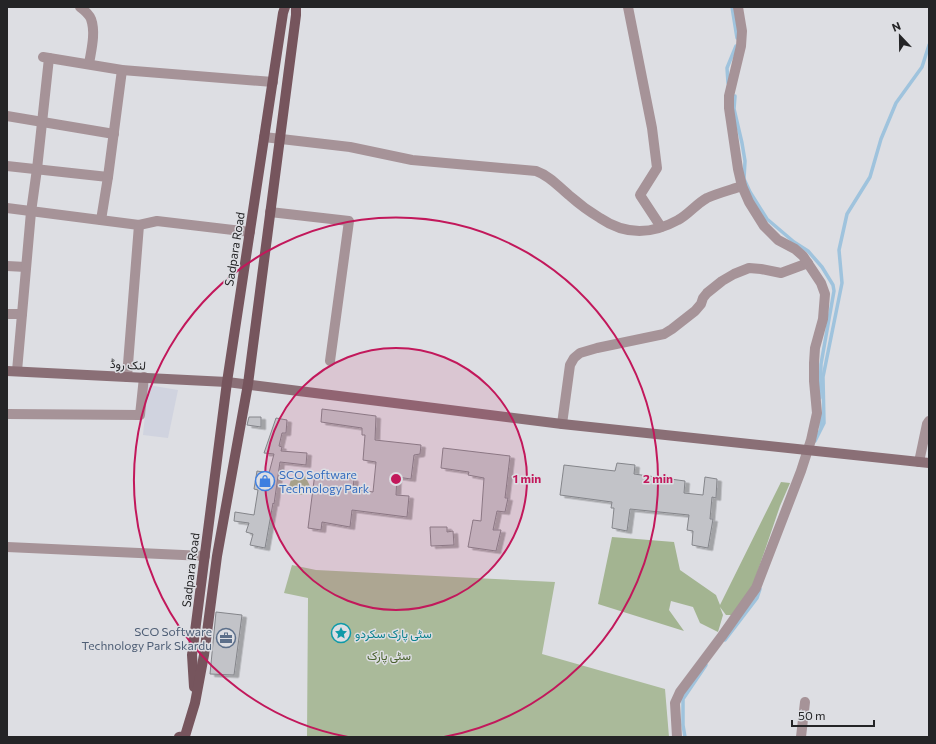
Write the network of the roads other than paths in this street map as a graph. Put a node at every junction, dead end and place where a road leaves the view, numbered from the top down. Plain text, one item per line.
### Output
1 (80, 7) edge
2 (285, 7) edge
3 (296, 7) edge
4 (628, 7) edge
5 (738, 7) edge
6 (89, 64) junction
7 (122, 70) junction
8 (273, 82) junction
9 (7, 116) edge
10 (42, 122) junction
11 (114, 134) junction
12 (264, 137) junction
13 (280, 138) junction
14 (7, 166) edge
15 (37, 169) junction
16 (108, 177) junction
17 (742, 186) junction
18 (7, 208) edge
19 (31, 212) junction
20 (270, 212) junction
21 (101, 220) junction
22 (139, 225) junction
23 (661, 227) junction
24 (250, 232) junction
25 (808, 263) junction
26 (7, 266) edge
27 (26, 267) junction
28 (7, 314) edge
29 (22, 314) junction
30 (330, 361) dead end
31 (7, 371) edge
32 (18, 371) junction
33 (127, 376) junction
34 (144, 378) junction
35 (227, 382) junction
36 (248, 384) junction
37 (7, 414) edge
38 (929, 422) edge
39 (562, 424) junction
40 (807, 451) junction
41 (924, 463) edge
42 (7, 547) edge
43 (205, 556) junction
44 (805, 702) dead end
45 (195, 703) junction
46 (184, 737) edge
47 (677, 737) edge
48 (801, 737) edge

1 - 6 street
2 - 8 main road, Sadpara Road
3 - 13 main road, Sadpara Road
4 - 23 street
5 - 17 street
6 - 7 street
6 - 10 street
7 - 8 street
7 - 11 street
8 - 12 main road, Sadpara Road
9 - 10 street
10 - 11 street
10 - 15 street
11 - 16 street
12 - 13 street
12 - 24 main road, Sadpara Road
13 - 20 main road, Sadpara Road
13 - 23 street
14 - 15 street
15 - 16 street
15 - 19 street
16 - 21 street
17 - 23 street
17 - 25 street
18 - 19 street
19 - 21 street
19 - 27 street
20 - 30 street
20 - 36 main road, Sadpara Road
21 - 22 street
22 - 24 street
22 - 33 street
24 - 35 main road, Sadpara Road
25 - 39 street
25 - 40 street
26 - 27 street
27 - 29 street
28 - 29 street
29 - 32 street
31 - 32 main road, لنک روڈ
32 - 33 main road, لنک روڈ
33 - 34 main road, لنک روڈ
34 - 35 main road, لنک روڈ
34 - 37 street
35 - 36 main road, لنک روڈ
35 - 43 main road, Sadpara Road
36 - 39 main road, لنک روڈ
36 - 45 main road, Sadpara Road
38 - 41 street
39 - 40 main road, لنک روڈ
40 - 41 main road, لنک روڈ
40 - 47 street
42 - 43 street
43 - 45 main road, Sadpara Road
44 - 48 street
45 - 46 main road

